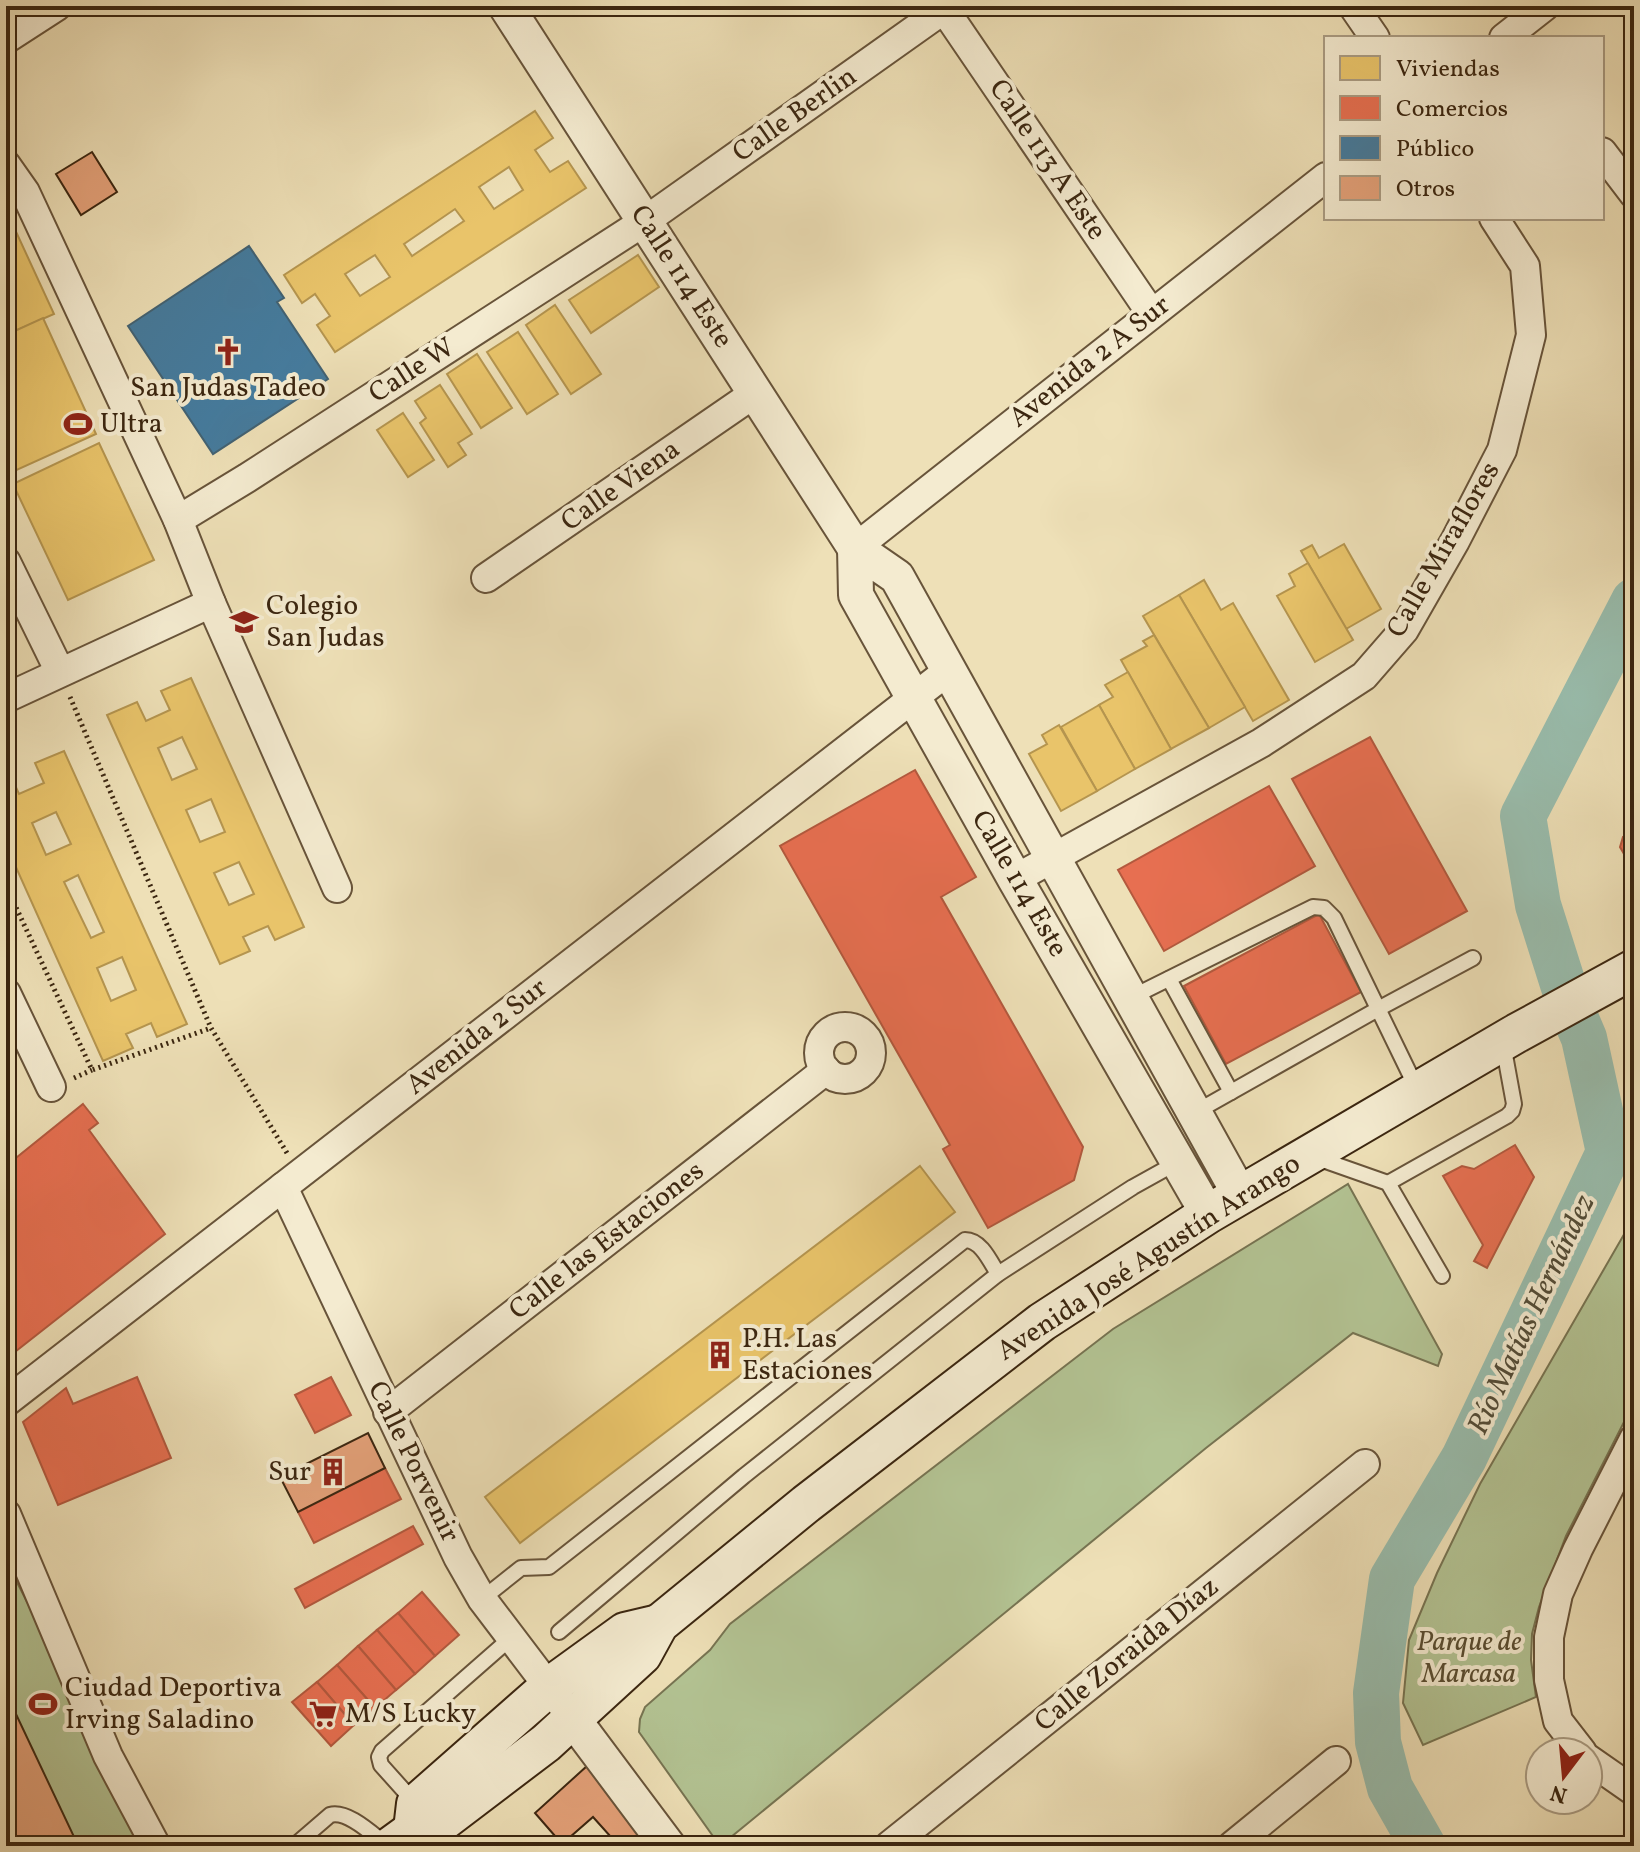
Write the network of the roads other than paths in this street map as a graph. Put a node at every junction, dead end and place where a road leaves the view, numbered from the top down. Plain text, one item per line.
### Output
1 (57, 6) edge
2 (506, 6) edge
3 (1353, 6) edge
4 (1545, 6) edge
5 (943, 8) edge
6 (1374, 36) edge
7 (1510, 36) edge
8 (6, 39) edge
9 (1604, 155) edge
10 (6, 165) edge
11 (1324, 179) edge
12 (1634, 194) edge
13 (1495, 220) edge
14 (645, 221) junction
15 (1151, 313) junction
16 (755, 393) junction
17 (178, 520) junction
18 (855, 548) junction
19 (6, 562) edge
20 (486, 578) dead end
21 (211, 603) junction
22 (948, 671) junction
23 (60, 672) junction
24 (914, 697) junction
25 (6, 698) edge
26 (1052, 859) junction
27 (1015, 879) junction
28 (337, 888) dead end
29 (1473, 958) dead end
30 (1622, 975) edge
31 (1169, 979) junction
32 (6, 993) edge
33 (1130, 998) junction
34 (1378, 1009) junction
35 (1510, 1037) junction
36 (826, 1070) dead end
37 (51, 1087) dead end
38 (1418, 1091) junction
39 (1231, 1092) junction
40 (1194, 1113) junction
41 (1308, 1155) junction
42 (1178, 1162) junction
43 (294, 1179) junction
44 (1388, 1183) junction
45 (1224, 1204) junction
46 (998, 1274) junction
47 (1442, 1276) dead end
48 (6, 1402) edge
49 (388, 1412) junction
50 (1634, 1439) edge
51 (1365, 1464) dead end
52 (1625, 1476) edge
53 (6, 1514) edge
54 (482, 1599) junction
55 (659, 1624) junction
56 (559, 1632) dead end
57 (512, 1637) junction
58 (549, 1687) junction
59 (573, 1719) junction
60 (1570, 1736) edge
61 (1336, 1761) dead end
62 (1604, 1770) edge
63 (1634, 1791) edge
64 (402, 1831) edge
65 (156, 1846) edge
66 (294, 1846) edge
67 (668, 1846) edge
68 (889, 1846) edge
69 (1232, 1846) edge

1 - 8 street
2 - 14 street, Calle 114 Este
3 - 6 street
4 - 7 street
5 - 14 street, Calle Berlin
5 - 15 street, Calle 113 A Este
9 - 12 street
10 - 17 street
11 - 15 street, Avenida 2 A Sur
13 - 26 street, Calle Miraflores
14 - 16 street, Calle 114 Este
14 - 17 street, Calle W
15 - 18 street, Avenida 2 A Sur
16 - 18 street, Calle 114 Este
16 - 20 street, Calle Viena
17 - 21 street
18 - 22 street, Calle 114 Este
18 - 24 street, Calle 114 Este
19 - 23 street
21 - 23 street
21 - 28 street
22 - 24 street, Avenida 2 Sur
22 - 26 street, Calle 114 Este
23 - 25 street
24 - 27 street, Calle 114 Este
24 - 43 street, Avenida 2 Sur
26 - 27 street, Calle Miraflores
26 - 33 street, Calle 114 Este
27 - 42 street, Calle 114 Este
29 - 34 lane
30 - 35 main road, Avenida José Agustín Arango
31 - 33 lane
31 - 34 lane
31 - 39 lane
32 - 37 street
33 - 40 street, Calle 114 Este
34 - 38 lane
34 - 39 lane
35 - 38 main road, Avenida José Agustín Arango
35 - 44 lane
36 - 49 street, Calle las Estaciones
38 - 41 main road, Avenida José Agustín Arango
39 - 40 lane
40 - 45 street, Calle 114 Este
41 - 44 lane
41 - 45 main road, Avenida José Agustín Arango
42 - 45 street, Calle 114 Este
42 - 46 lane
43 - 48 street, Avenida 2 Sur
43 - 49 street, Calle Porvenir
44 - 47 lane
45 - 55 main road, Avenida José Agustín Arango
46 - 54 lane
46 - 56 lane
49 - 54 street, Calle Porvenir
50 - 52 street
51 - 68 street, Calle Zoraida Díaz
52 - 60 street
53 - 65 street
54 - 57 street, Calle Porvenir
55 - 58 main road, Avenida José Agustín Arango
55 - 59 main road, Avenida José Agustín Arango
57 - 58 street, Calle Porvenir
57 - 64 lane
58 - 59 street, Calle Porvenir
58 - 64 main road, Avenida José Agustín Arango
59 - 64 main road, Avenida José Agustín Arango
59 - 67 street
61 - 69 street
62 - 63 street
64 - 66 lane

